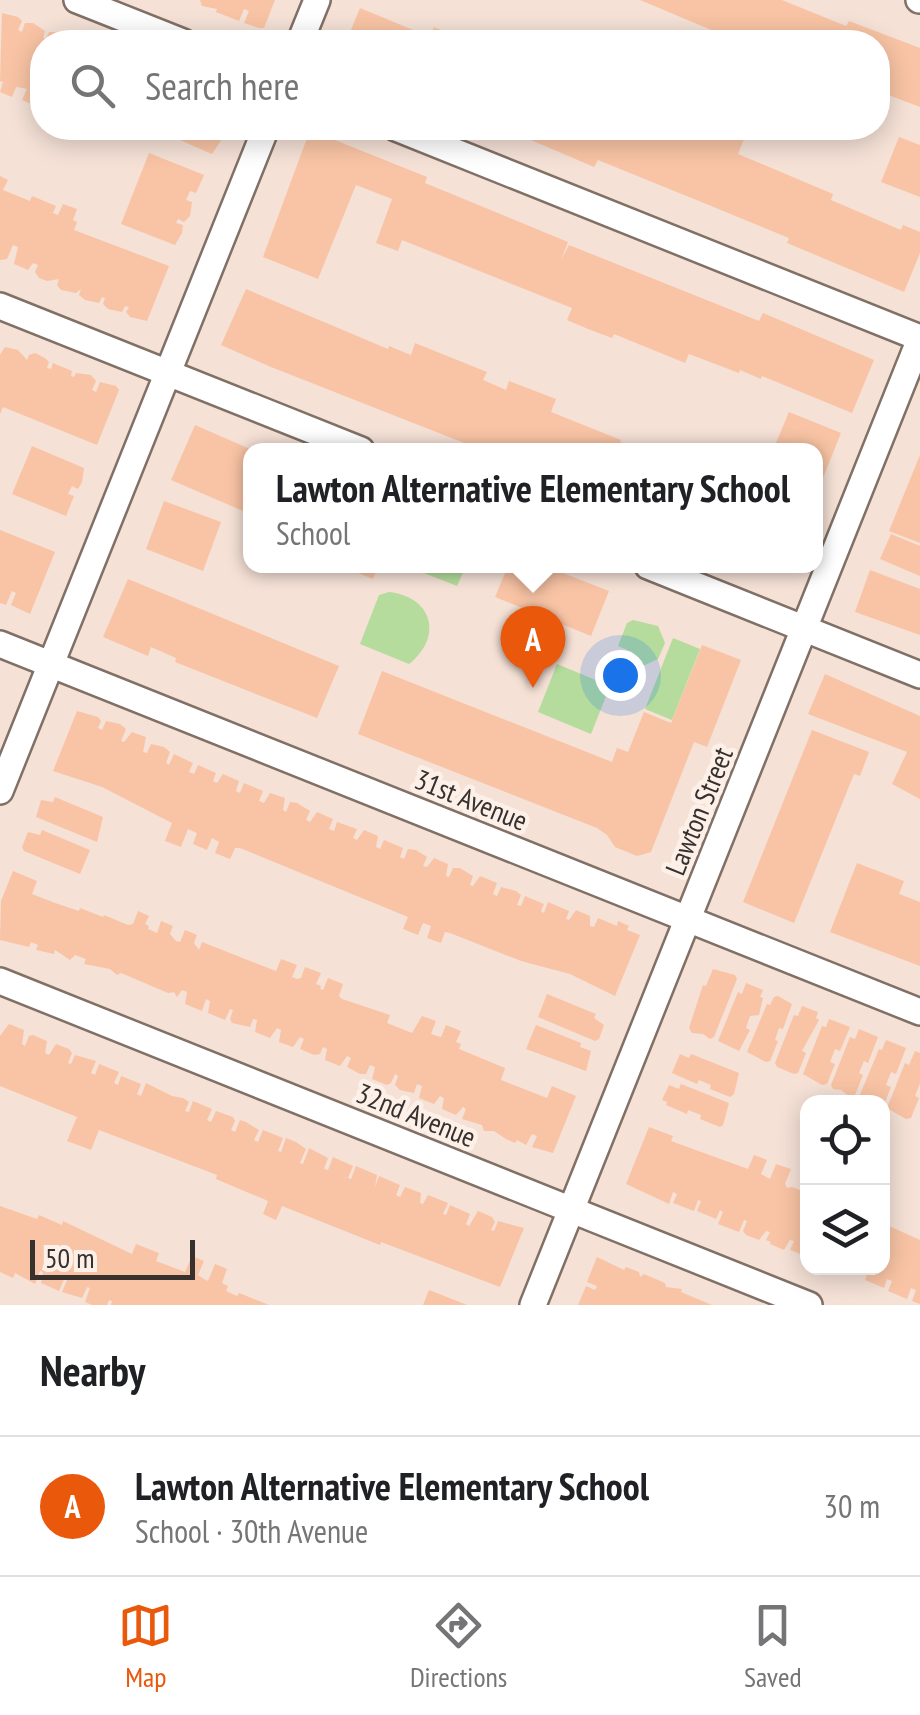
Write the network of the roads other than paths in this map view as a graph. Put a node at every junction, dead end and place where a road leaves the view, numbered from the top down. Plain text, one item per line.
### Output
1 (77, 0) edge
2 (317, 0) edge
3 (153, 30) edge
4 (305, 30) edge
5 (261, 140) edge
6 (426, 140) edge
7 (0, 306) edge
8 (920, 338) edge
9 (168, 373) junction
10 (343, 443) edge
11 (666, 573) edge
12 (804, 628) junction
13 (0, 644) edge
14 (51, 664) junction
15 (920, 674) edge
16 (0, 791) edge
17 (687, 919) junction
18 (0, 981) edge
19 (920, 1012) edge
20 (571, 1210) junction
21 (533, 1305) edge
22 (809, 1305) edge

1 - 3 street
2 - 4 street
5 - 9 street
6 - 8 street
7 - 9 street
8 - 12 street, Lawton Street
9 - 10 street
9 - 14 street
11 - 12 street
12 - 15 street
12 - 17 street, Lawton Street
13 - 14 street, 31st Avenue
14 - 16 street
14 - 17 street, 31st Avenue
17 - 19 street, 31st Avenue
17 - 20 street, Lawton Street
18 - 20 street, 32nd Avenue
20 - 21 street, Lawton Street
20 - 22 street, 32nd Avenue

